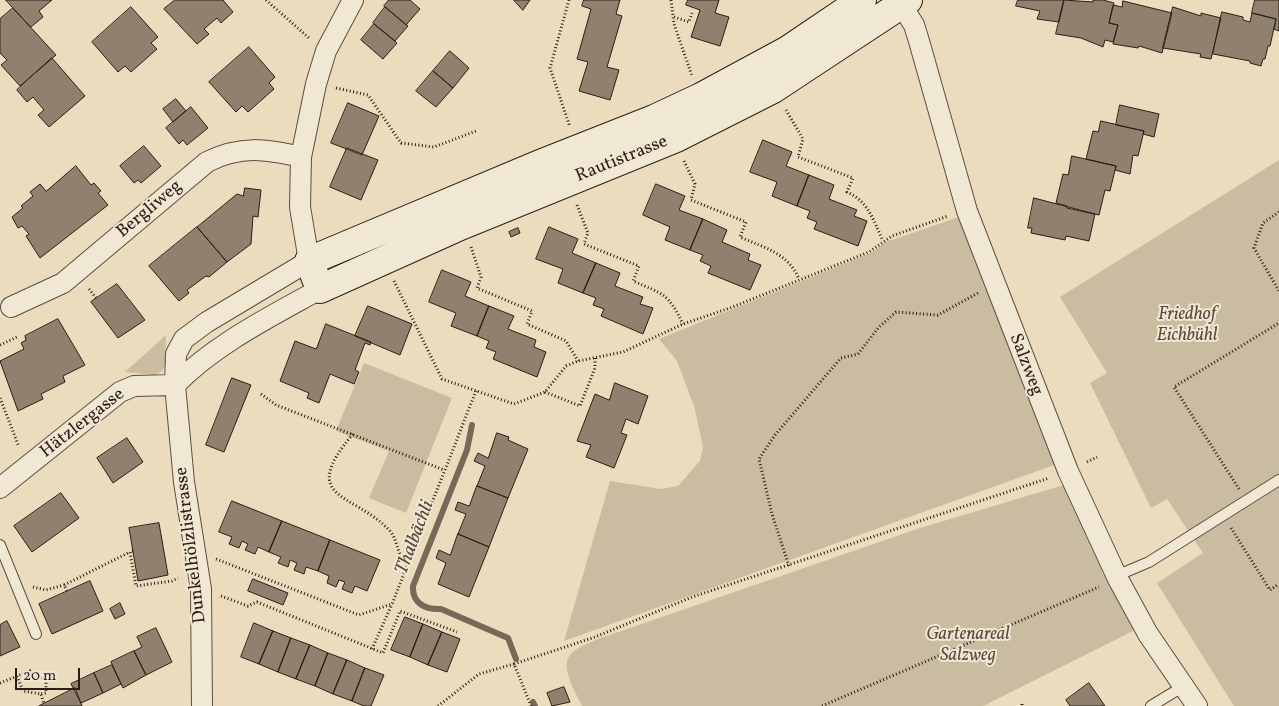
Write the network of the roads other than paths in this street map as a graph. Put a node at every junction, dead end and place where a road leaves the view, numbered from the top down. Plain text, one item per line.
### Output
1 (353, 0) edge
2 (862, 0) edge
3 (902, 2) edge
4 (301, 157) junction
5 (309, 261) junction
6 (320, 288) junction
7 (11, 307) dead end
8 (175, 385) junction
9 (1279, 480) edge
10 (0, 488) edge
11 (0, 545) edge
12 (1117, 577) junction
13 (36, 634) dead end
14 (1184, 686) junction
15 (202, 706) edge
16 (1151, 706) edge
17 (1197, 706) edge

1 - 4 street
2 - 5 street, Rautistrasse
3 - 6 street, Rautistrasse
3 - 12 street, Salzweg
4 - 5 street
4 - 7 street, Bergliweg
5 - 6 street
5 - 8 street
6 - 8 street
8 - 10 street, Hätzlergasse
8 - 15 street, Dunkelhölzlistrasse
9 - 12 lane
11 - 13 lane
12 - 14 street, Salzweg
14 - 16 lane
14 - 17 street, Salzweg

